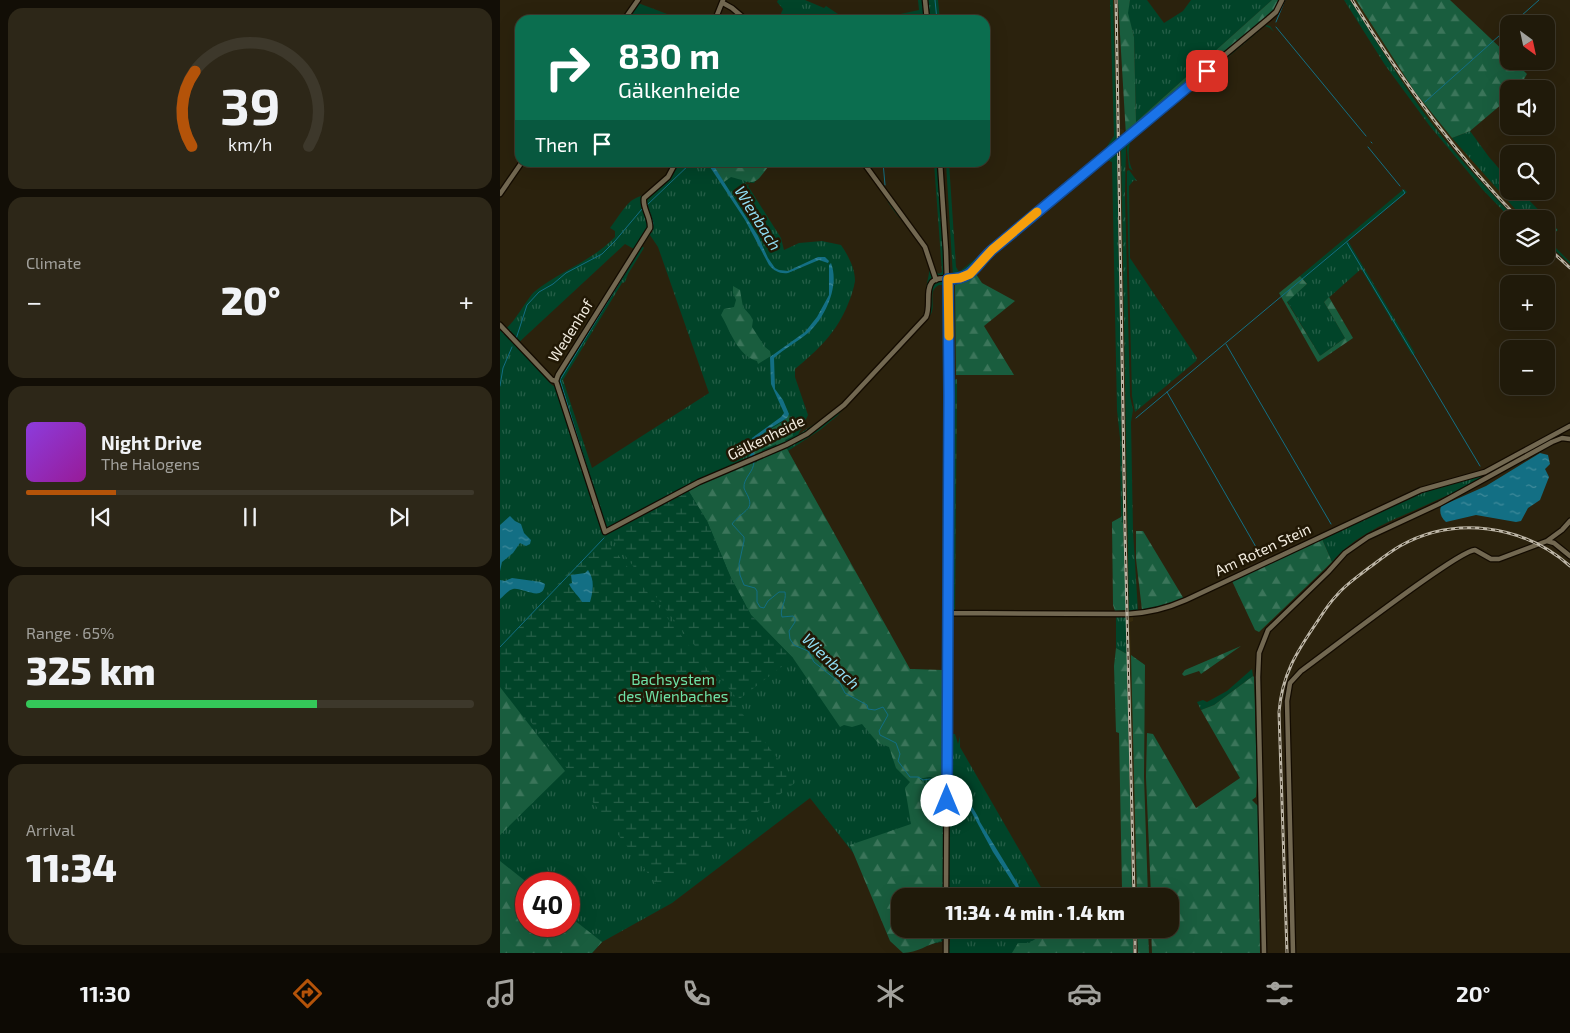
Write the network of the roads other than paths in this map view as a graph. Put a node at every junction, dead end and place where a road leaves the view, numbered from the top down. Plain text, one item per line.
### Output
1 (638, 0) edge
2 (925, 0) edge
3 (1282, 0) edge
4 (723, 2) edge
5 (628, 15) edge
6 (717, 15) edge
7 (740, 15) edge
8 (926, 15) edge
9 (519, 167) edge
10 (673, 167) edge
11 (867, 167) edge
12 (940, 167) edge
13 (500, 194) edge
14 (948, 279) junction
15 (936, 280) junction
16 (500, 326) edge
17 (556, 381) junction
18 (1570, 426) edge
19 (1570, 439) edge
20 (1570, 521) edge
21 (605, 532) joint
22 (1559, 532) junction
23 (1547, 541) junction
24 (1559, 546) junction
25 (1570, 556) edge
26 (948, 613) junction
27 (946, 888) edge
28 (946, 938) edge
29 (946, 953) edge
30 (1264, 953) edge
31 (1293, 953) edge

1 - 5 street
2 - 8 street
3 - 14 street
4 - 6 street
4 - 7 street
9 - 13 street
10 - 17 street, Wedenhof
11 - 15 street
12 - 14 street
14 - 15 street
14 - 26 street
15 - 21 street, Gälkenheide
16 - 17 street
17 - 21 street, Wedenhof
18 - 26 street, Am Roten Stein
19 - 30 street
20 - 22 street
22 - 23 street
22 - 24 street
23 - 24 street
23 - 31 street
24 - 25 street
26 - 27 street
28 - 29 street

